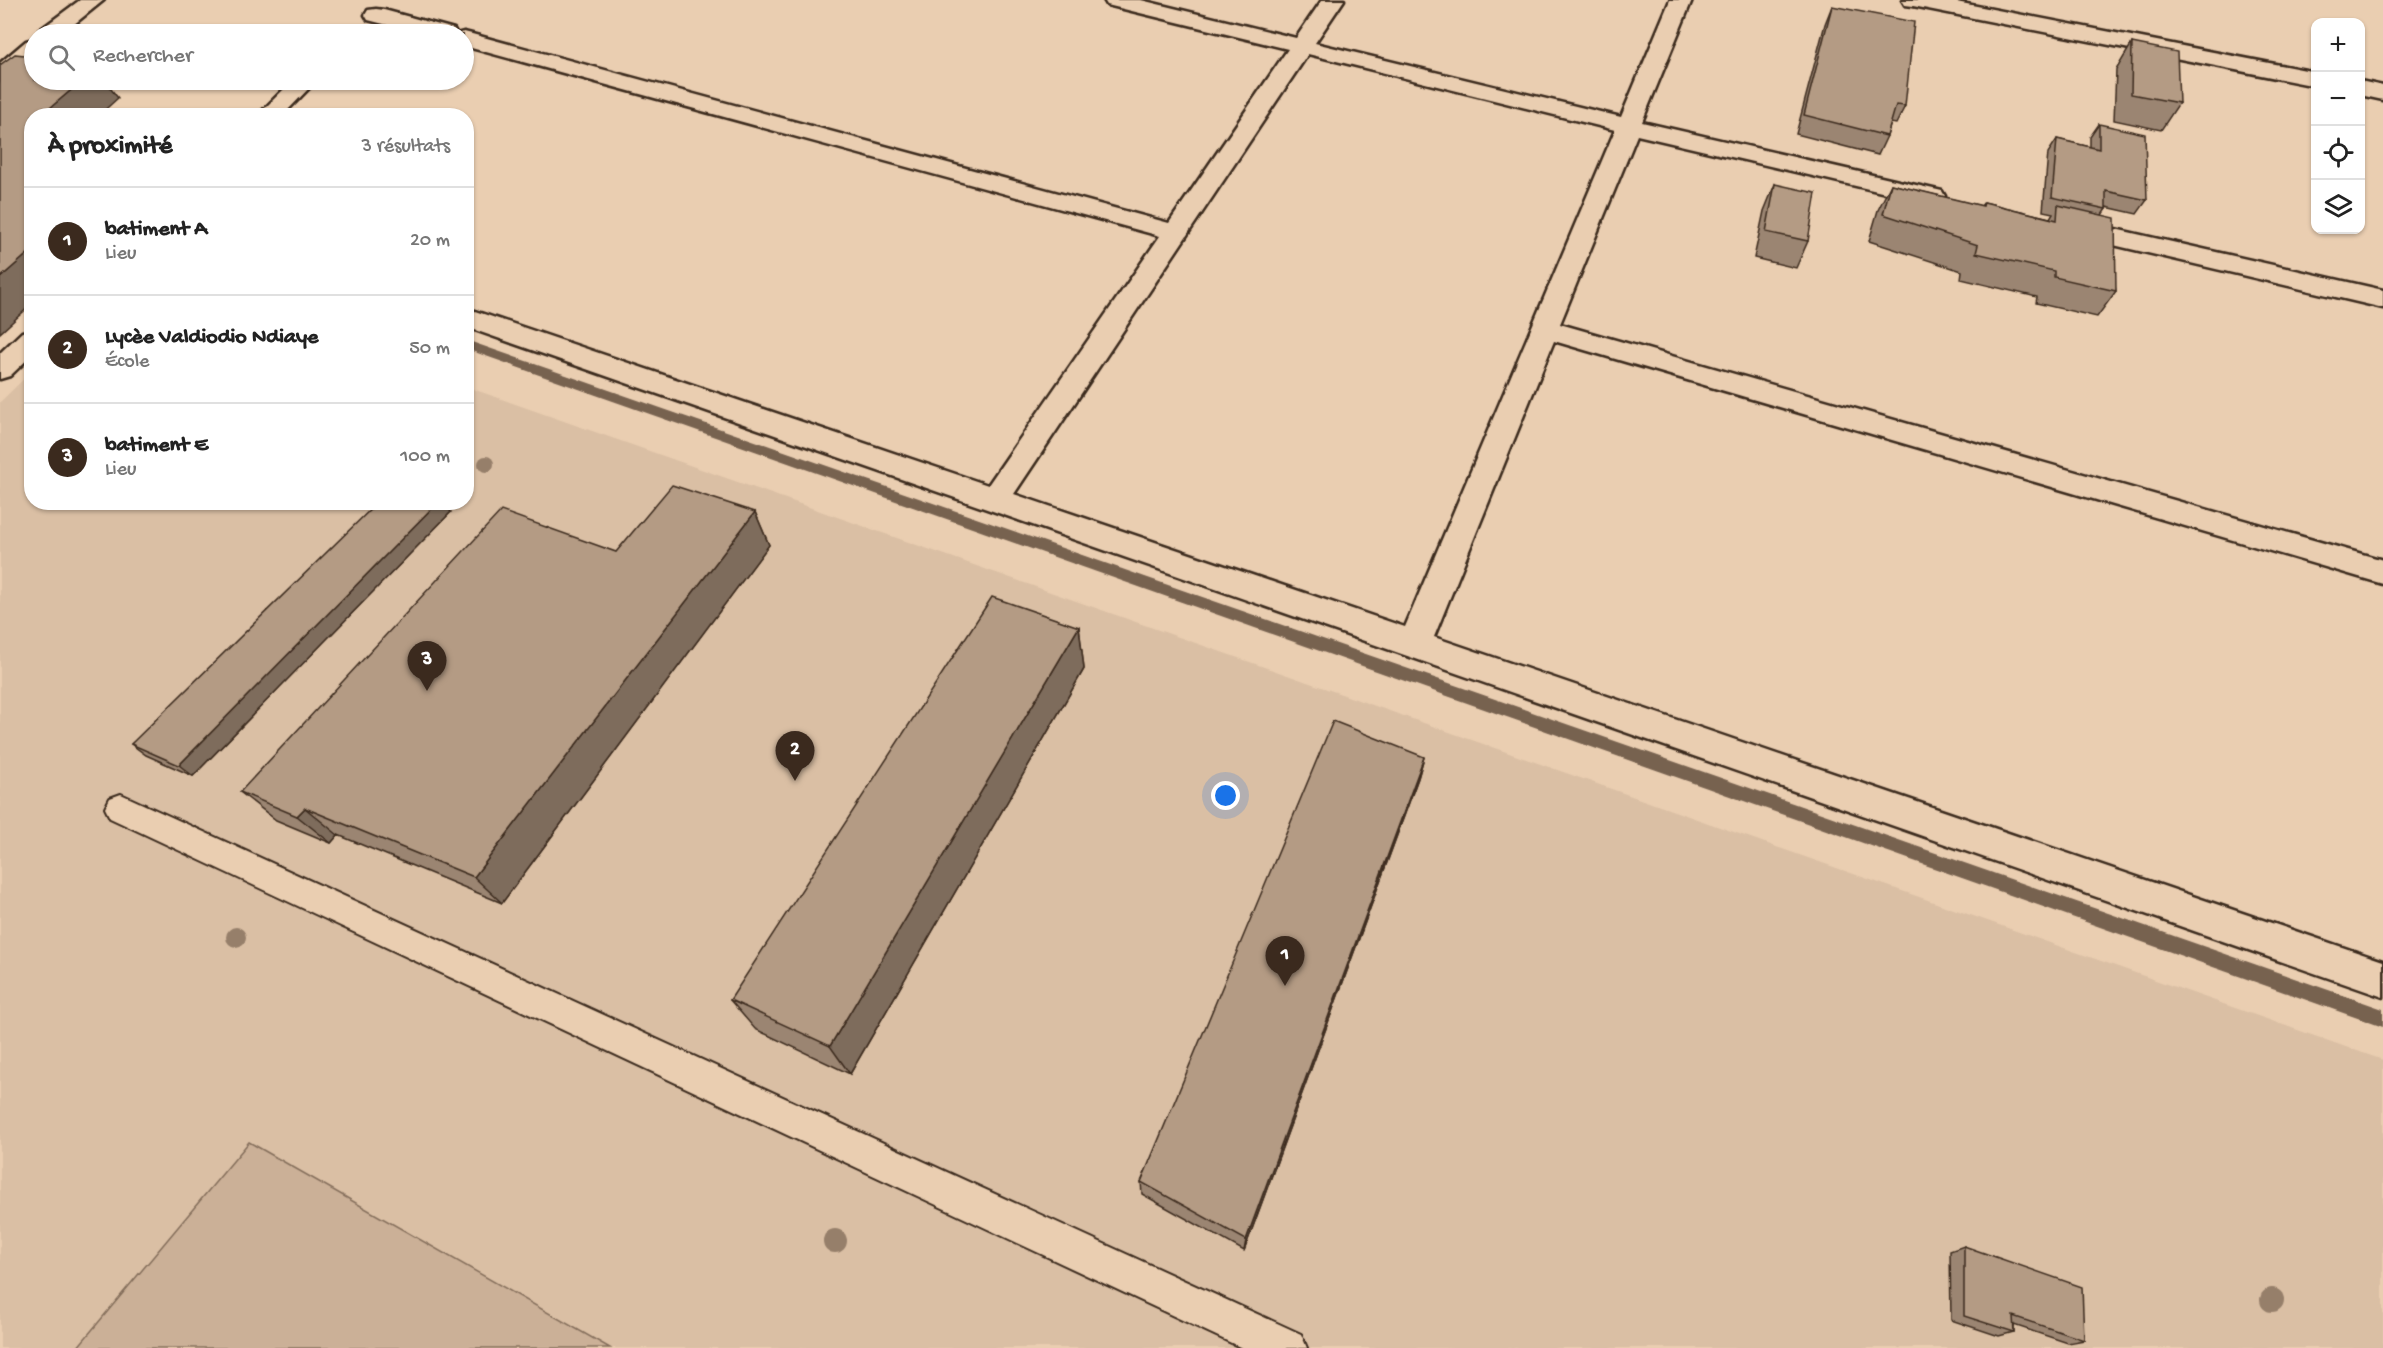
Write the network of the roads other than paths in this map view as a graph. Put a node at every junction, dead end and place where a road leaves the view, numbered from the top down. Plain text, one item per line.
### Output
1 (93, 0) edge
2 (392, 0) edge
3 (1115, 0) edge
4 (1333, 0) edge
5 (1681, 0) edge
6 (1913, 0) edge
7 (2005, 9) edge
8 (62, 24) edge
9 (382, 24) edge
10 (474, 42) edge
11 (1300, 47) junction
12 (24, 54) edge
13 (0, 74) edge
14 (2311, 78) edge
15 (2365, 89) edge
16 (295, 90) edge
17 (2383, 93) edge
18 (276, 108) edge
19 (1628, 126) junction
20 (1953, 200) edge
21 (2046, 222) edge
22 (1174, 232) junction
23 (2383, 299) edge
24 (474, 320) edge
25 (1546, 329) junction
26 (24, 346) edge
27 (0, 369) edge
28 (994, 500) junction
29 (2383, 572) edge
30 (1415, 643) junction
31 (121, 808) dead end
32 (2383, 979) edge
33 (1287, 1348) edge

1 - 8 street
2 - 9 street
3 - 11 street
4 - 11 street
5 - 19 street
6 - 7 street
7 - 14 street
10 - 22 street
11 - 19 street
11 - 22 street
12 - 13 street
15 - 17 street
16 - 18 street
19 - 20 street
19 - 25 street
21 - 23 street
22 - 28 street
24 - 28 street
25 - 29 street
25 - 30 street
26 - 27 street
28 - 30 street
30 - 32 street
31 - 33 lane

